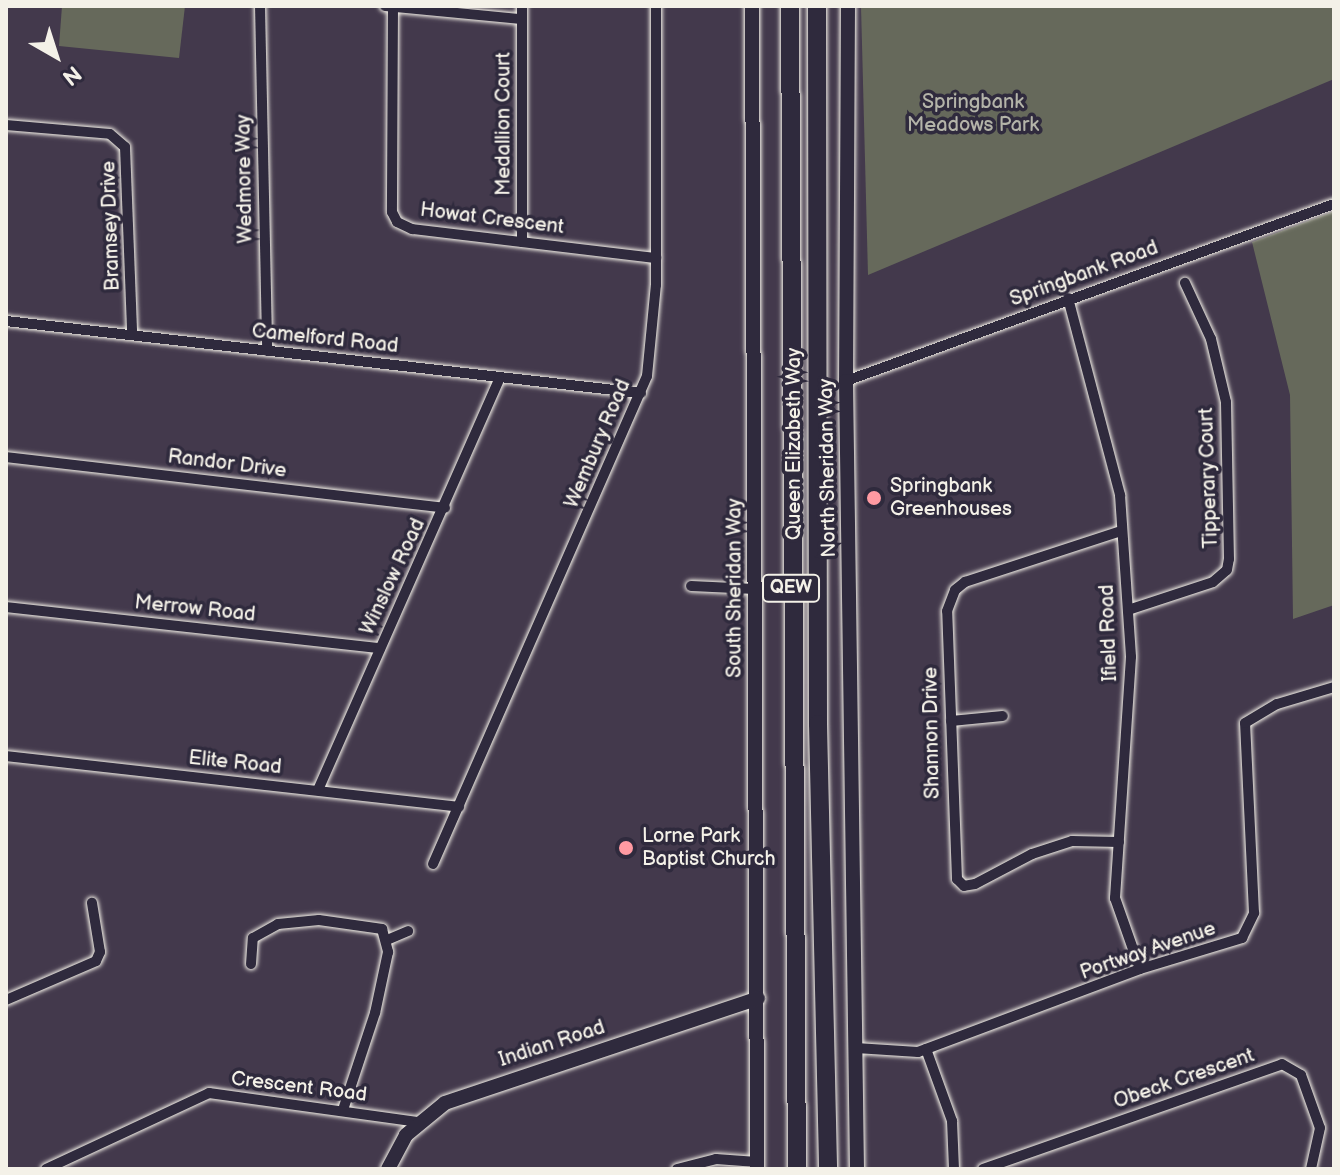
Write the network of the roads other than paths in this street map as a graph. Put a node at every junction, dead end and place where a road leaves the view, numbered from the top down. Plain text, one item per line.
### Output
1 (260, 6) edge
2 (385, 6) edge
3 (394, 6) edge
4 (522, 6) edge
5 (656, 6) edge
6 (752, 6) edge
7 (790, 6) edge
8 (817, 6) edge
9 (848, 6) edge
10 (521, 19) junction
11 (6, 125) edge
12 (1334, 204) edge
13 (522, 242) junction
14 (656, 258) junction
15 (1185, 283) dead end
16 (1068, 298) junction
17 (6, 321) edge
18 (132, 333) junction
19 (267, 351) junction
20 (499, 379) junction
21 (846, 381) junction
22 (641, 393) junction
23 (6, 457) edge
24 (445, 508) junction
25 (1121, 531) junction
26 (691, 586) dead end
27 (755, 589) junction
28 (6, 607) edge
29 (1128, 610) junction
30 (380, 648) junction
31 (1334, 687) edge
32 (1003, 716) dead end
33 (951, 721) junction
34 (6, 756) edge
35 (318, 790) junction
36 (459, 807) junction
37 (1119, 842) junction
38 (433, 864) dead end
39 (92, 903) dead end
40 (408, 931) dead end
41 (387, 940) junction
42 (251, 964) dead end
43 (1140, 969) junction
44 (758, 998) junction
45 (6, 1000) edge
46 (856, 1048) junction
47 (926, 1049) junction
48 (343, 1110) junction
49 (419, 1122) junction
50 (757, 1165) edge
51 (46, 1169) edge
52 (388, 1169) edge
53 (677, 1169) edge
54 (797, 1169) edge
55 (828, 1169) edge
56 (857, 1169) edge
57 (954, 1169) edge
58 (983, 1169) edge
59 (1311, 1169) edge

1 - 19 street, Wedmore Way
2 - 3 street
3 - 10 street
3 - 13 street, Howat Crescent
4 - 10 street, Medallion Court
5 - 14 street, Wembury Road
6 - 27 street, South Sheridan Way
7 - 54 highway, Queen Elizabeth Way / QEW
8 - 55 highway, Queen Elizabeth Way / QEW
9 - 21 street, North Sheridan Way
10 - 13 street, Medallion Court
11 - 18 street, Bramsey Drive
12 - 16 street, Springbank Road
13 - 14 street, Howat Crescent
14 - 22 street, Wembury Road
15 - 29 street, Tipperary Court
16 - 21 street, Springbank Road
16 - 25 street, Ifield Road
17 - 18 street, Camelford Road
18 - 19 street, Camelford Road
19 - 20 street, Camelford Road
20 - 22 street, Camelford Road
20 - 24 street, Winslow Road
21 - 46 street, North Sheridan Way
22 - 36 street, Wembury Road
23 - 24 street, Randor Drive
24 - 30 street, Winslow Road
25 - 29 street, Ifield Road
25 - 33 street, Shannon Drive
26 - 27 street
27 - 44 street, South Sheridan Way
28 - 30 street, Merrow Road
29 - 37 street, Ifield Road
30 - 35 street, Winslow Road
31 - 43 street, Portway Avenue
32 - 33 street
33 - 37 street, Shannon Drive
34 - 35 street, Elite Road
35 - 36 street, Elite Road
36 - 38 street, Wembury Road
37 - 43 street, Ifield Road
39 - 45 street
40 - 41 street
41 - 42 street
41 - 48 street
43 - 47 street, Portway Avenue
44 - 49 street, Indian Road
44 - 50 street, South Sheridan Way
46 - 47 street, Portway Avenue
46 - 56 street, North Sheridan Way
47 - 57 street
48 - 49 street, Crescent Road
48 - 51 street, Crescent Road
49 - 52 street, Indian Road
50 - 53 street
58 - 59 street, Obeck Crescent

